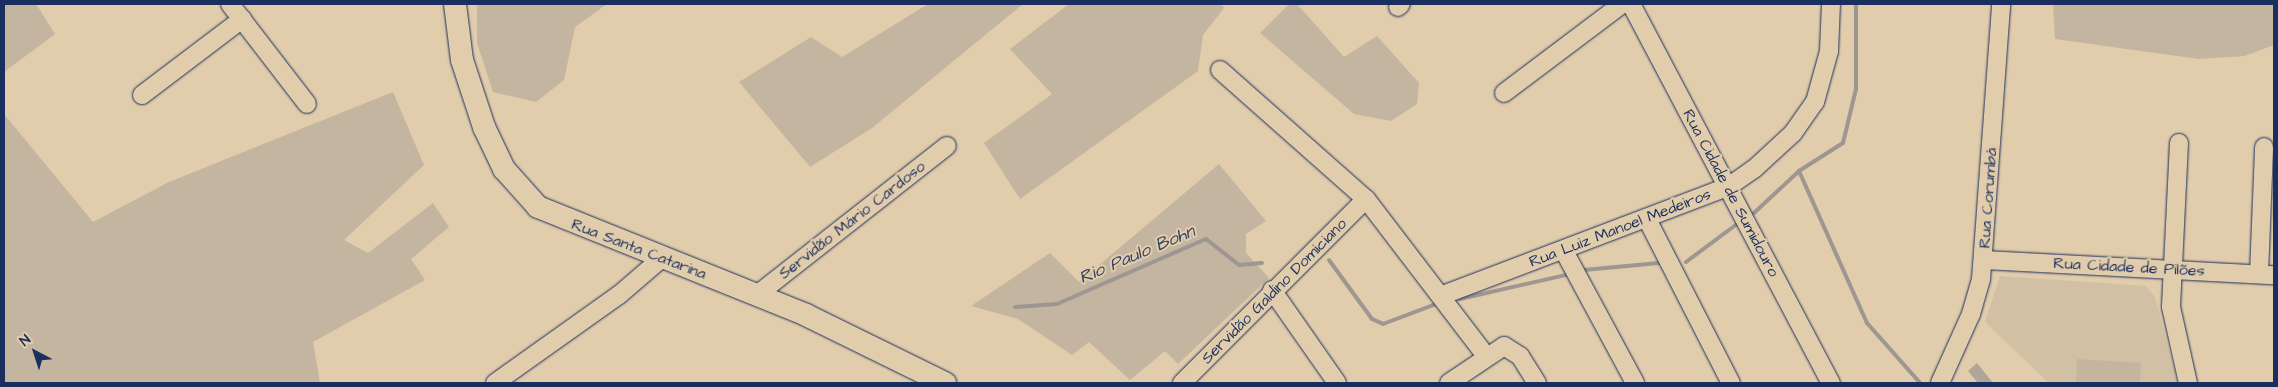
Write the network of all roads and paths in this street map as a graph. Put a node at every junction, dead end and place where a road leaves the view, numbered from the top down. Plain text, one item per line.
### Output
1 (230, 4) edge
2 (455, 4) edge
3 (1622, 4) edge
4 (1632, 4) edge
5 (1831, 4) edge
6 (2001, 4) edge
7 (242, 19) junction
8 (1220, 70) dead end
9 (1504, 93) dead end
10 (142, 96) dead end
11 (307, 104) dead end
12 (2179, 143) dead end
13 (947, 146) dead end
14 (2264, 147) dead end
15 (1728, 187) junction
16 (1366, 199) junction
17 (1647, 219) junction
18 (1564, 251) junction
19 (663, 257) junction
20 (1984, 260) junction
21 (2172, 270) junction
22 (2266, 274) edge
23 (1272, 290) junction
24 (758, 294) junction
25 (1443, 295) junction
26 (1486, 356) junction
27 (937, 382) edge
28 (495, 383) edge
29 (1182, 383) edge
30 (1338, 383) edge
31 (1449, 383) edge
32 (1537, 383) edge
33 (1635, 383) edge
34 (1731, 383) edge
35 (1831, 383) edge
36 (1940, 383) edge
37 (2188, 383) edge

1 - 7 street
2 - 19 main road, Rua Santa Catarina
3 - 9 street
4 - 15 street, Rua Cidade de Sumidouro
5 - 15 street, Rua Luiz Manoel Medeiros
6 - 20 street, Rua Corumbá
7 - 10 street
7 - 11 street
8 - 16 street
12 - 21 street
13 - 24 street, Servidão Mário Cardoso
14 - 22 street
15 - 17 street, Rua Luiz Manoel Medeiros
15 - 35 street, Rua Cidade de Sumidouro
16 - 23 street, Servidão Galdino Domiciano
16 - 25 street
17 - 18 street, Rua Luiz Manoel Medeiros
17 - 34 street
18 - 25 street, Rua Luiz Manoel Medeiros
18 - 33 street
19 - 24 main road, Rua Santa Catarina
19 - 28 street
20 - 21 street, Rua Cidade de Pilões
20 - 36 street, Rua Corumbá
21 - 22 street, Rua Cidade de Pilões
21 - 37 street
23 - 29 street, Servidão Galdino Domiciano
23 - 30 street
24 - 27 main road, Rua Santa Catarina
25 - 26 street
26 - 31 street
26 - 32 street

